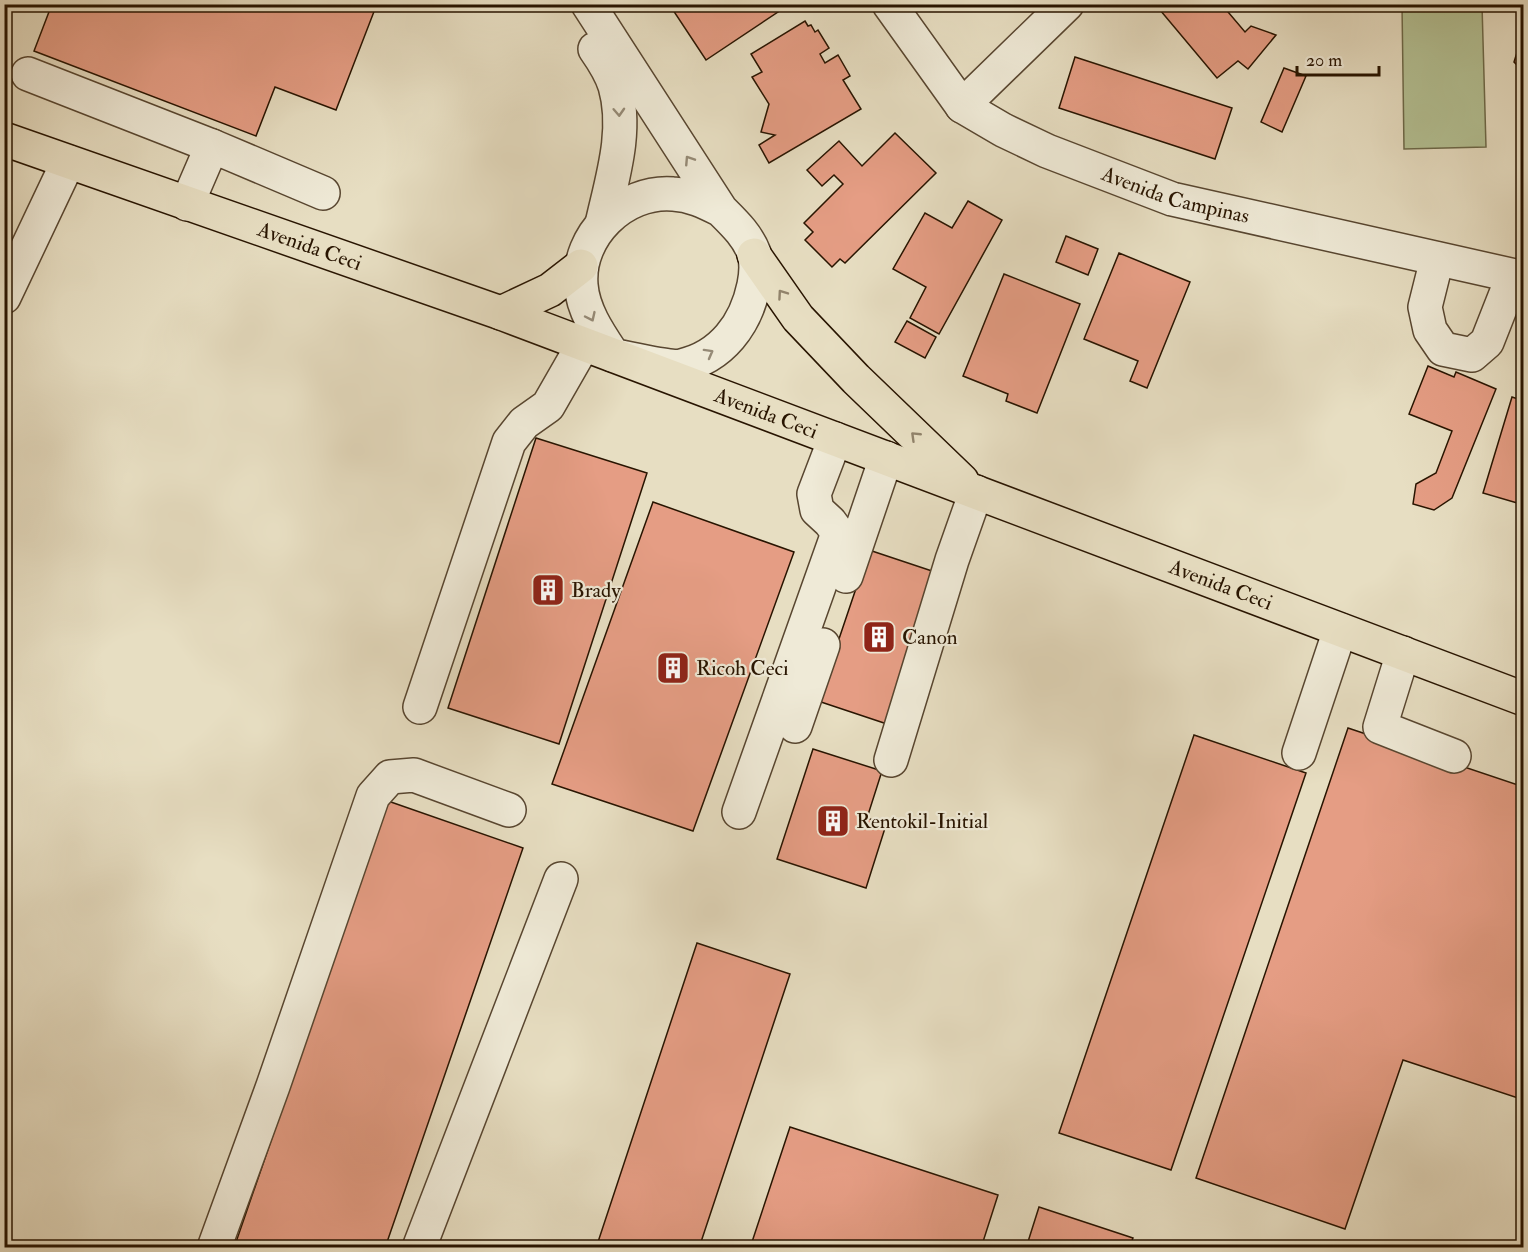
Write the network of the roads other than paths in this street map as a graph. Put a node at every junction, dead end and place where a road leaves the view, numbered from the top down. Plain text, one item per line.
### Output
1 (566, 4) edge
2 (588, 4) edge
3 (889, 4) edge
4 (1067, 4) edge
5 (28, 74) dead end
6 (962, 106) junction
7 (4, 139) edge
8 (212, 146) junction
9 (68, 162) junction
10 (323, 193) dead end
11 (187, 204) junction
12 (721, 210) junction
13 (602, 224) junction
14 (754, 255) junction
15 (1437, 259) junction
16 (581, 266) junction
17 (1518, 277) edge
18 (4, 297) edge
19 (501, 313) junction
20 (598, 350) junction
21 (835, 439) junction
22 (886, 458) junction
23 (974, 491) junction
24 (1340, 630) junction
25 (1403, 653) junction
26 (1524, 699) edge
27 (420, 707) dead end
28 (795, 726) dead end
29 (1299, 753) dead end
30 (1454, 756) dead end
31 (891, 760) dead end
32 (509, 810) dead end
33 (739, 813) dead end
34 (561, 879) dead end
35 (296, 957) dead end
36 (213, 1246) edge
37 (419, 1248) edge

1 -> 13 street
12 -> 2 street
3 - 6 street, Avenida Campinas
4 - 6 street
5 - 8 street
6 - 15 street, Avenida Campinas
7 - 9 main road, Avenida Ceci
8 - 10 street
8 - 11 street
9 - 11 main road, Avenida Ceci
9 - 18 street
11 - 19 main road, Avenida Ceci
12 - 13 street
12 - 14 street
13 - 16 street
20 -> 14 street
23 -> 14 main road
15 - 17 street, Avenida Campinas
15 - 17 street
16 - 19 main road
16 -> 20 street
19 - 20 main road, Avenida Ceci
20 - 21 main road, Avenida Ceci
20 - 27 street
21 - 22 main road, Avenida Ceci
21 - 33 street
22 - 23 main road, Avenida Ceci
22 - 28 street
23 - 24 main road, Avenida Ceci
23 - 31 street
24 - 25 main road, Avenida Ceci
24 - 29 street
25 - 26 main road, Avenida Ceci
25 - 30 street
32 - 36 street
34 - 37 street
35 - 36 street

